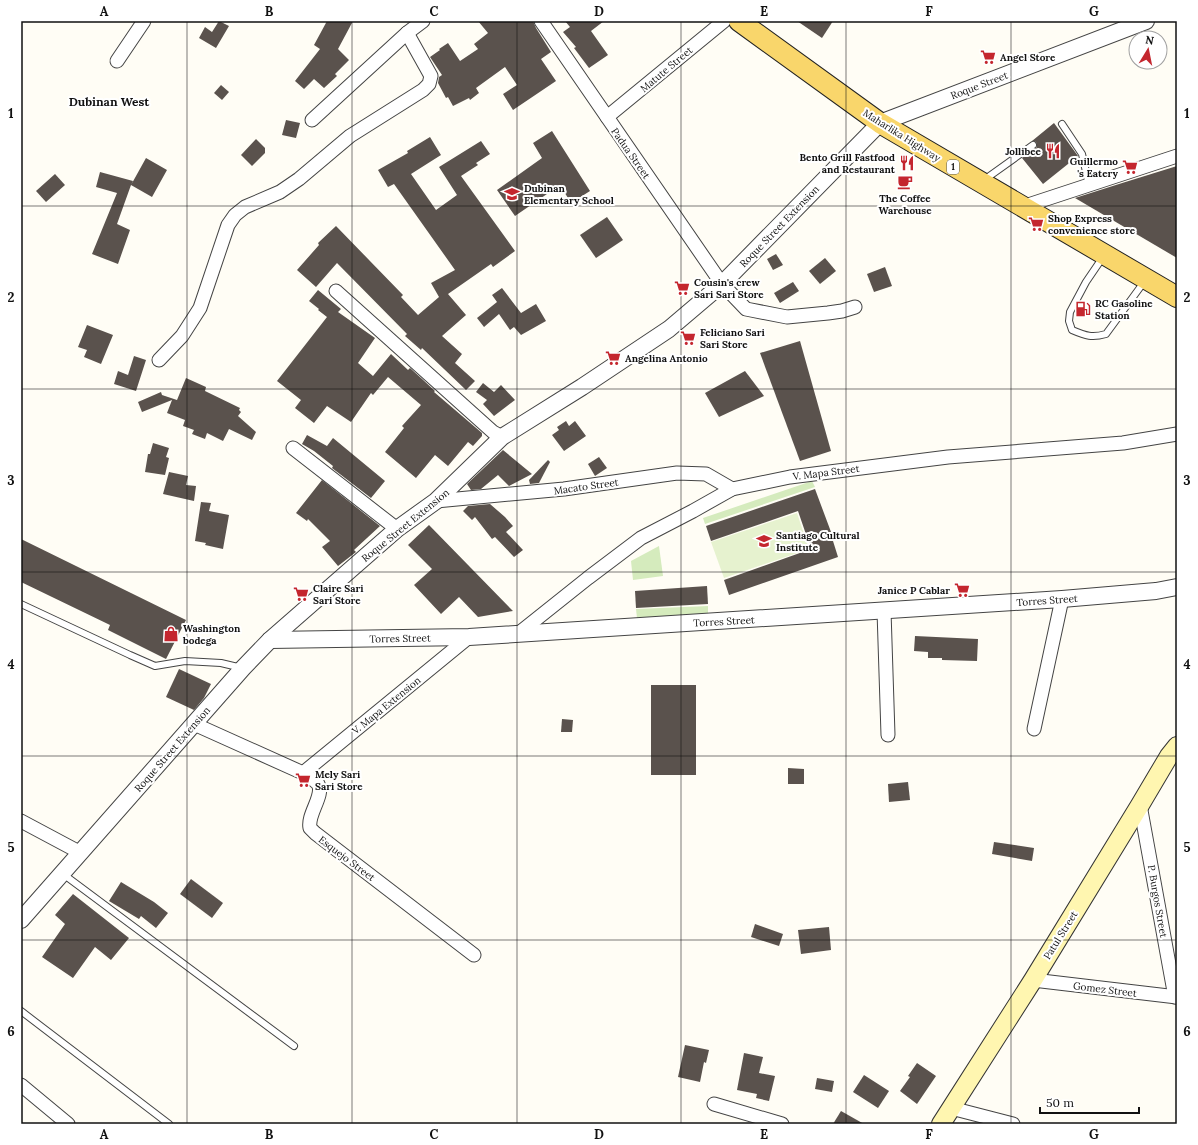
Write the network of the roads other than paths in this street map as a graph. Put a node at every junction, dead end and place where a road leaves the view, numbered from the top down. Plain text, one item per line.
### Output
1 (144, 21) edge
2 (423, 21) edge
3 (541, 21) edge
4 (724, 21) edge
5 (739, 21) edge
6 (1146, 21) edge
7 (407, 33) junction
8 (117, 60) dead end
9 (607, 118) junction
10 (312, 120) dead end
11 (880, 124) junction
12 (1062, 124) dead end
13 (1033, 145) dead end
14 (1177, 156) edge
15 (980, 183) junction
16 (1089, 185) junction
17 (1022, 207) junction
18 (1105, 254) junction
19 (1147, 278) junction
20 (722, 284) junction
21 (336, 291) dead end
22 (1177, 297) edge
23 (856, 307) dead end
24 (159, 360) dead end
25 (1177, 434) edge
26 (502, 437) junction
27 (293, 448) dead end
28 (732, 489) junction
29 (436, 501) junction
30 (397, 529) junction
31 (1177, 587) edge
32 (1062, 599) junction
33 (21, 604) edge
34 (884, 611) junction
35 (519, 633) junction
36 (469, 637) junction
37 (270, 640) junction
38 (243, 668) junction
39 (194, 724) junction
40 (1034, 729) dead end
41 (888, 735) dead end
42 (1174, 752) edge
43 (303, 773) junction
44 (1140, 805) junction
45 (21, 821) edge
46 (81, 853) junction
47 (62, 874) junction
48 (23, 915) edge
49 (474, 955) dead end
50 (1033, 980) junction
51 (1176, 997) edge
52 (21, 1011) edge
53 (294, 1046) dead end
54 (21, 1085) edge
55 (714, 1104) dead end
56 (951, 1108) junction
57 (68, 1124) edge
58 (169, 1124) edge
59 (782, 1124) edge
60 (941, 1124) edge
61 (1013, 1124) edge

1 - 8 street
2 - 7 street
3 - 9 street, Padua Street
4 - 9 street, Matute Street
5 - 11 main road, Maharlika Highway / 1
6 - 11 street, Roque Street
7 - 10 street
7 - 24 street
9 - 20 street, Padua Street
11 - 15 main road, Maharlika Highway / 1
11 - 20 street, Roque Street Extension
12 - 16 lane
13 - 15 lane
14 - 16 street
15 - 17 main road, Maharlika Highway / 1
16 - 17 street
17 - 18 main road, Maharlika Highway / 1
18 - 19 main road, Maharlika Highway / 1
18 - 19 lane
19 - 22 main road, Maharlika Highway / 1
20 - 23 street, Padua Street
20 - 26 street, Roque Street Extension
21 - 26 street
25 - 28 street, V. Mapa Street
26 - 29 street, Roque Street Extension
27 - 30 street
28 - 29 street, Macato Street
28 - 35 street, V. Mapa Street
29 - 30 street, Roque Street Extension
30 - 37 street, Roque Street Extension
31 - 32 street, Torres Street
32 - 34 street, Torres Street
32 - 40 street
33 - 38 lane
34 - 35 street, Torres Street
34 - 41 street
35 - 36 street, Torres Street
36 - 37 street, Torres Street
36 - 43 street, V. Mapa Extension
37 - 38 street, Roque Street Extension
38 - 39 street, Roque Street Extension
39 - 43 street, Esquejo Street
39 - 46 street, Roque Street Extension
42 - 44 main road, Patul Street
43 - 49 street, Esquejo Street
44 - 50 main road, Patul Street
44 - 51 street, P. Burgos Street
45 - 46 street
46 - 47 street, Roque Street Extension
47 - 48 street, Roque Street Extension
47 - 53 lane
50 - 51 street, Gomez Street
50 - 56 main road, Patul Street
52 - 58 lane
54 - 57 street
55 - 59 street
56 - 60 main road, Patul Street
56 - 61 street

